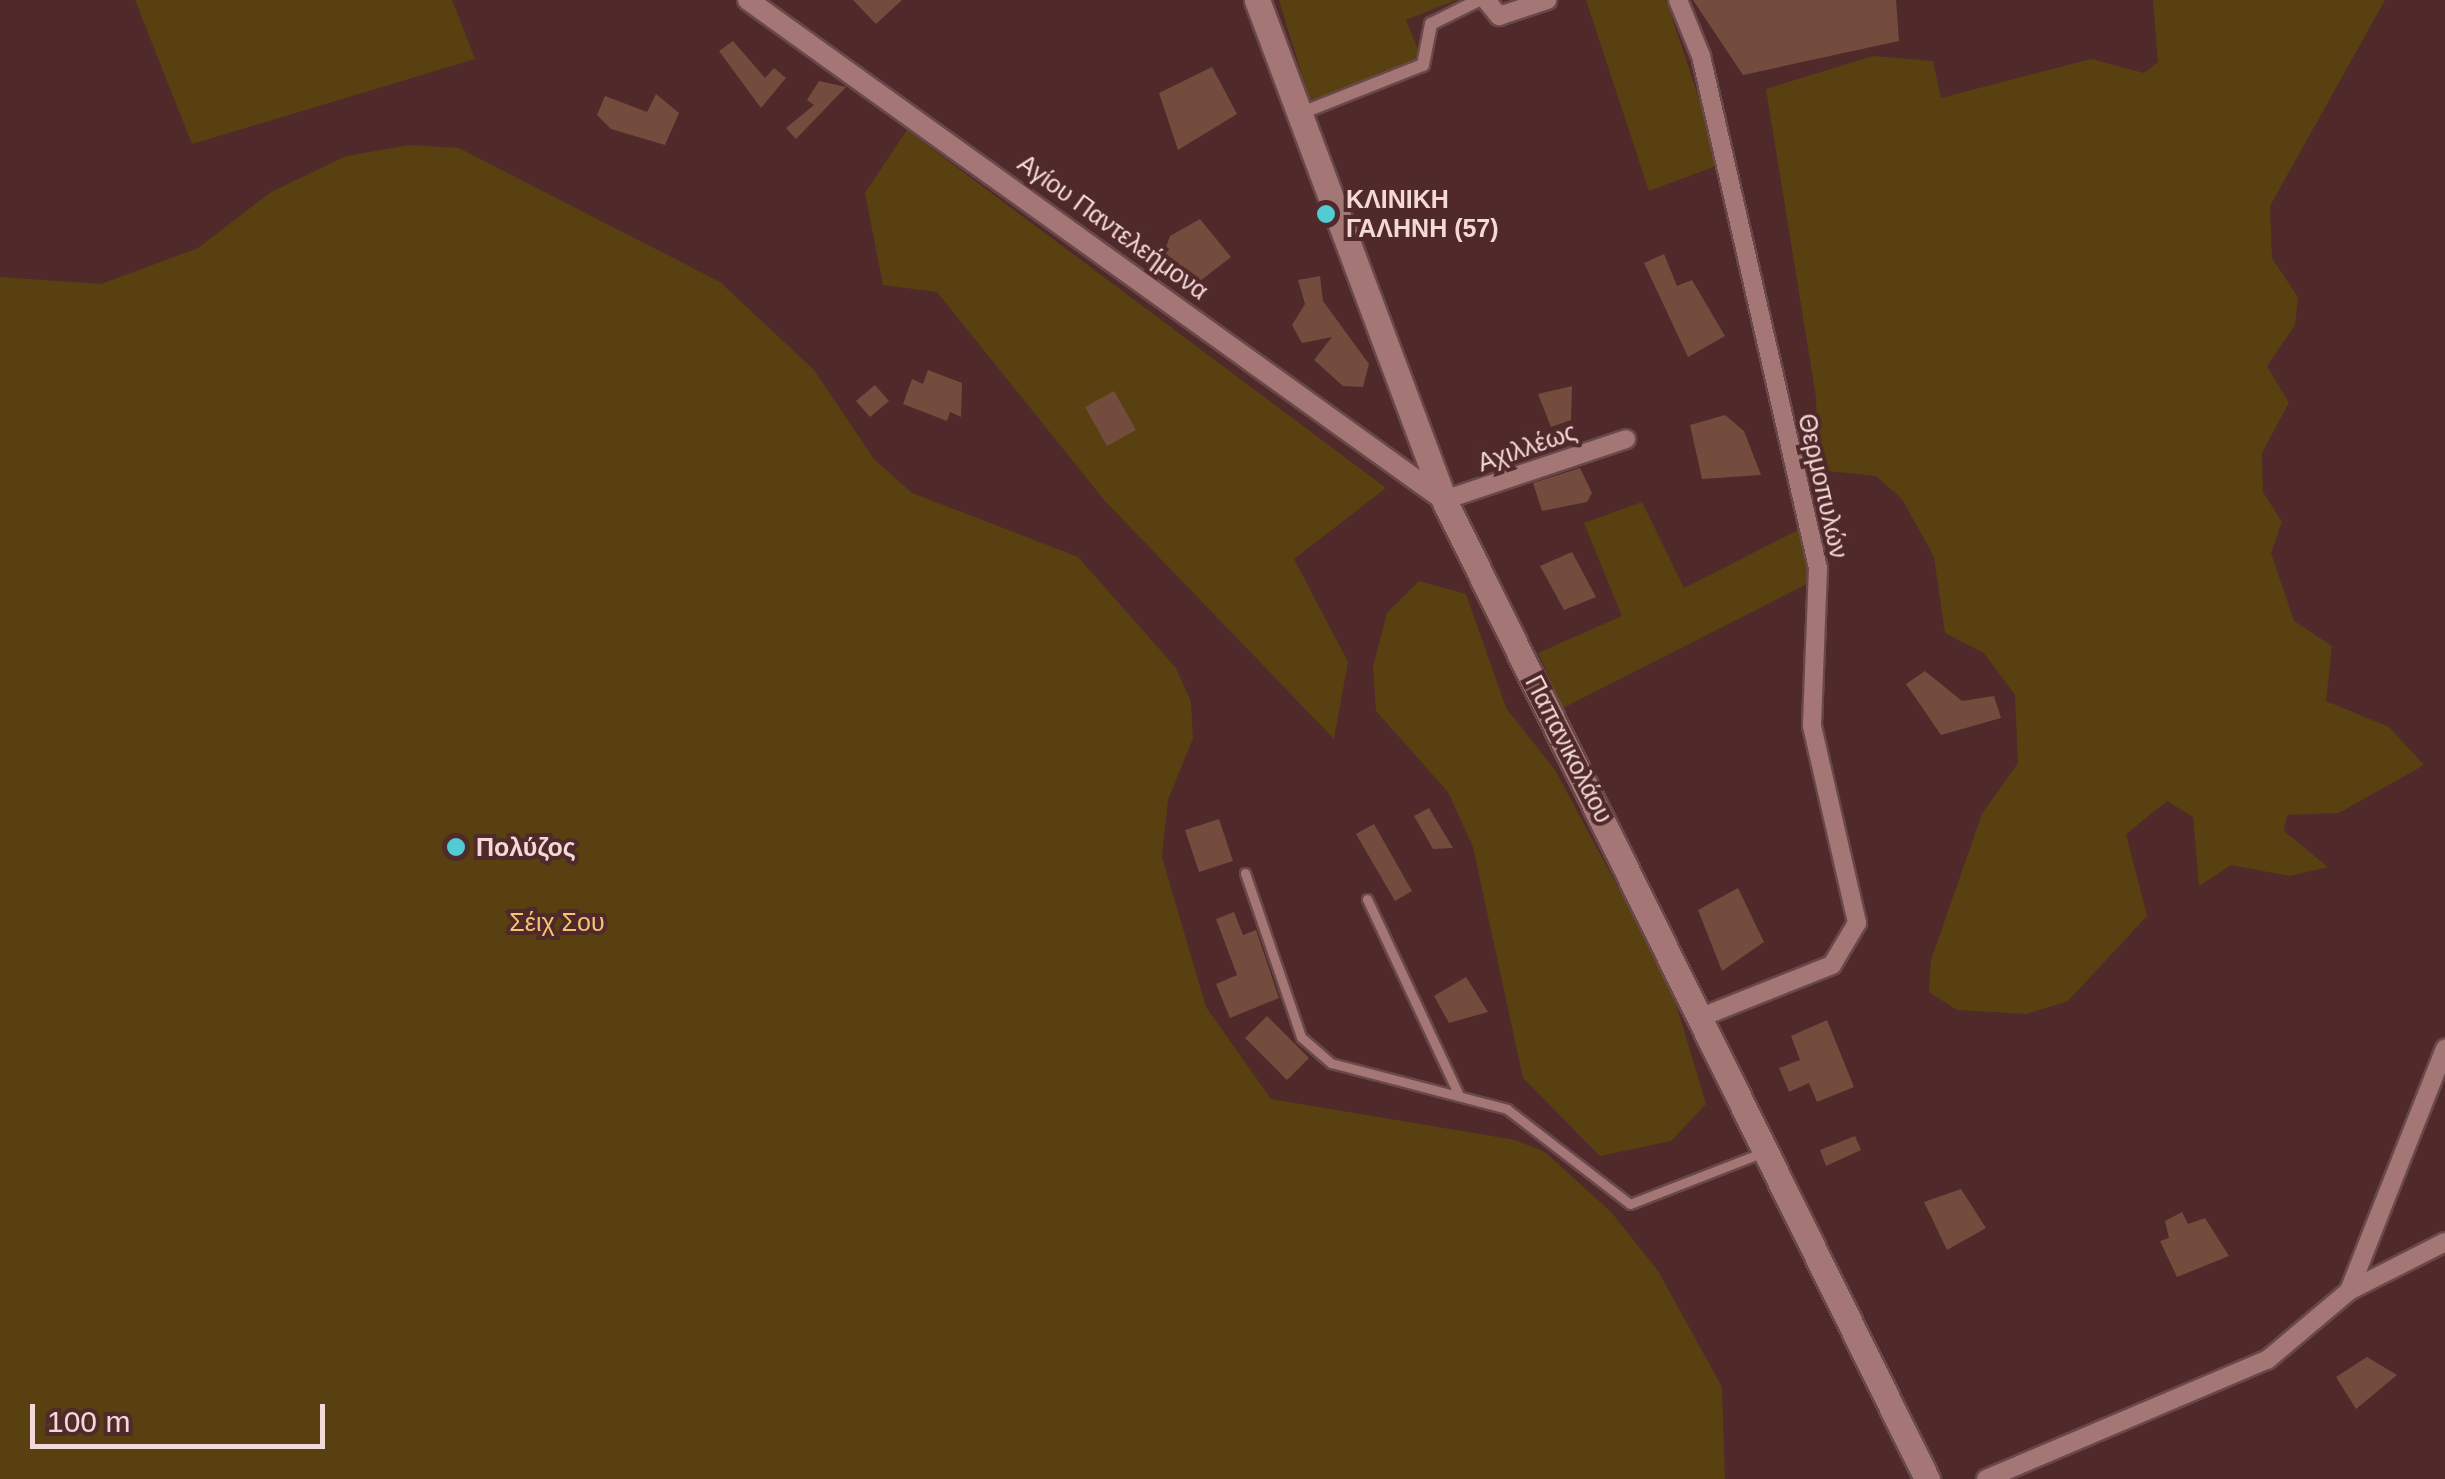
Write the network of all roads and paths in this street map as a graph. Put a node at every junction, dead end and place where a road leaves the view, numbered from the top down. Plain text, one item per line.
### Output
1 (1257, 0) edge
2 (1483, 0) edge
3 (1547, 0) edge
4 (1678, 0) edge
5 (758, 3) edge
6 (1299, 114) junction
7 (1626, 439) dead end
8 (1444, 500) junction
9 (1245, 873) dead end
10 (1367, 899) dead end
11 (1704, 1016) junction
12 (2445, 1048) edge
13 (1459, 1095) junction
14 (1771, 1150) junction
15 (2445, 1242) edge
16 (2349, 1291) junction
17 (1927, 1479) edge
18 (1986, 1479) edge

1 - 6 main road, Παπανικολάου
2 - 3 street
2 - 6 street
4 - 11 street, Θερμοπυλών
5 - 8 street, Αγίου Παντελεήμονα
6 - 8 main road, Παπανικολάου
7 - 8 street, Αχιλλέως
8 - 11 main road, Παπανικολάου
9 - 13 lane
10 - 13 lane
11 - 14 main road, Παπανικολάου
12 - 16 street
13 - 14 lane
14 - 17 main road, Παπανικολάου
15 - 16 street
16 - 18 street

